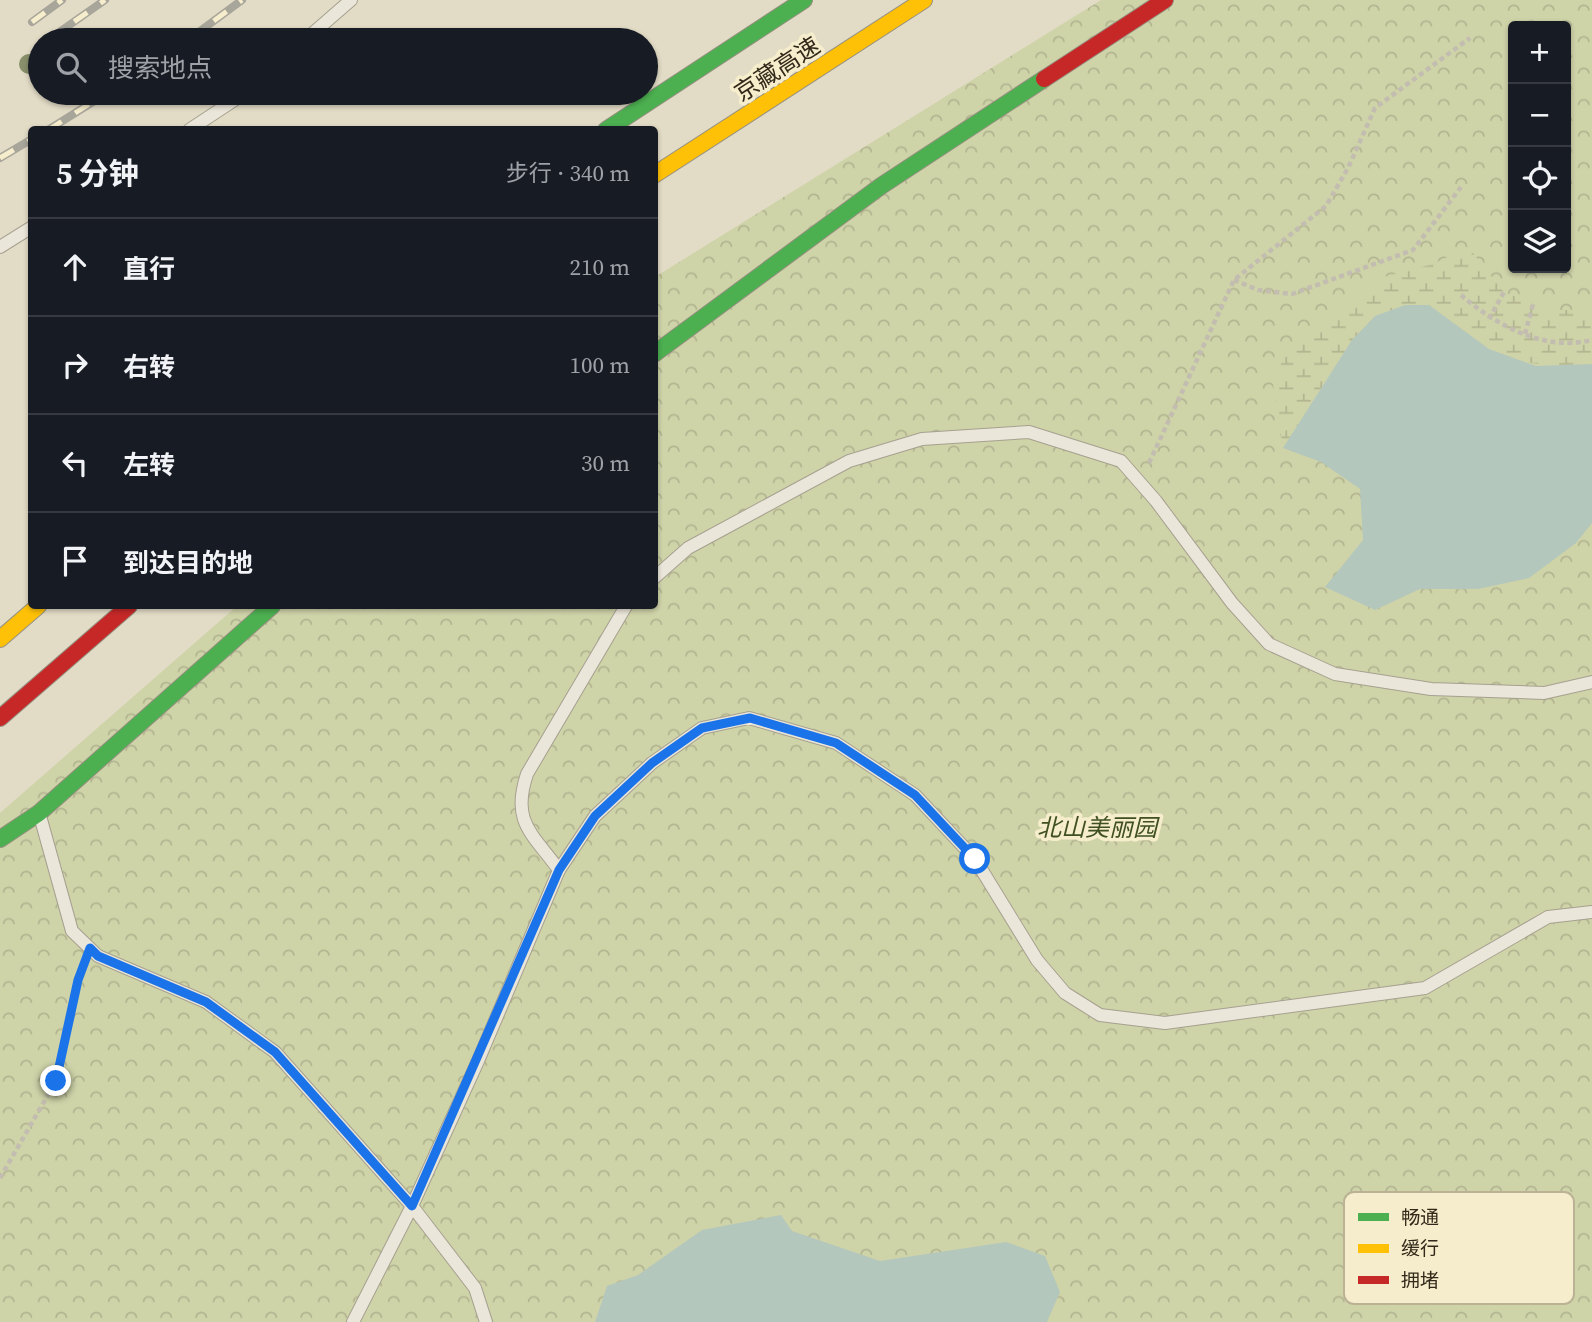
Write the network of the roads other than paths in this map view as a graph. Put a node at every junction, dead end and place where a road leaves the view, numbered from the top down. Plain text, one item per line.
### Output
1 (351, 0) edge
2 (804, 0) edge
3 (924, 0) edge
4 (1166, 0) edge
5 (319, 28) edge
6 (658, 96) edge
7 (227, 105) edge
8 (644, 105) edge
9 (195, 126) edge
10 (612, 126) edge
11 (658, 173) edge
12 (28, 230) edge
13 (0, 247) edge
14 (658, 351) edge
15 (658, 574) edge
16 (35, 609) edge
17 (127, 609) edge
18 (269, 609) edge
19 (624, 609) edge
20 (0, 639) edge
21 (1592, 682) edge
22 (0, 718) edge
23 (39, 813) junction
24 (0, 839) edge
25 (559, 870) junction
26 (1592, 912) edge
27 (412, 1206) junction
28 (353, 1322) edge
29 (486, 1322) edge

1 - 5 lane
2 - 6 main road, 京藏高速
3 - 11 main road, 京藏高速
4 - 14 main road
7 - 9 lane
8 - 10 main road, 京藏高速
12 - 13 lane
15 - 21 lane
16 - 20 main road
17 - 22 main road
18 - 23 main road
19 - 25 lane
23 - 24 main road
23 - 27 lane
25 - 26 lane
25 - 27 lane
27 - 28 lane
27 - 29 lane

